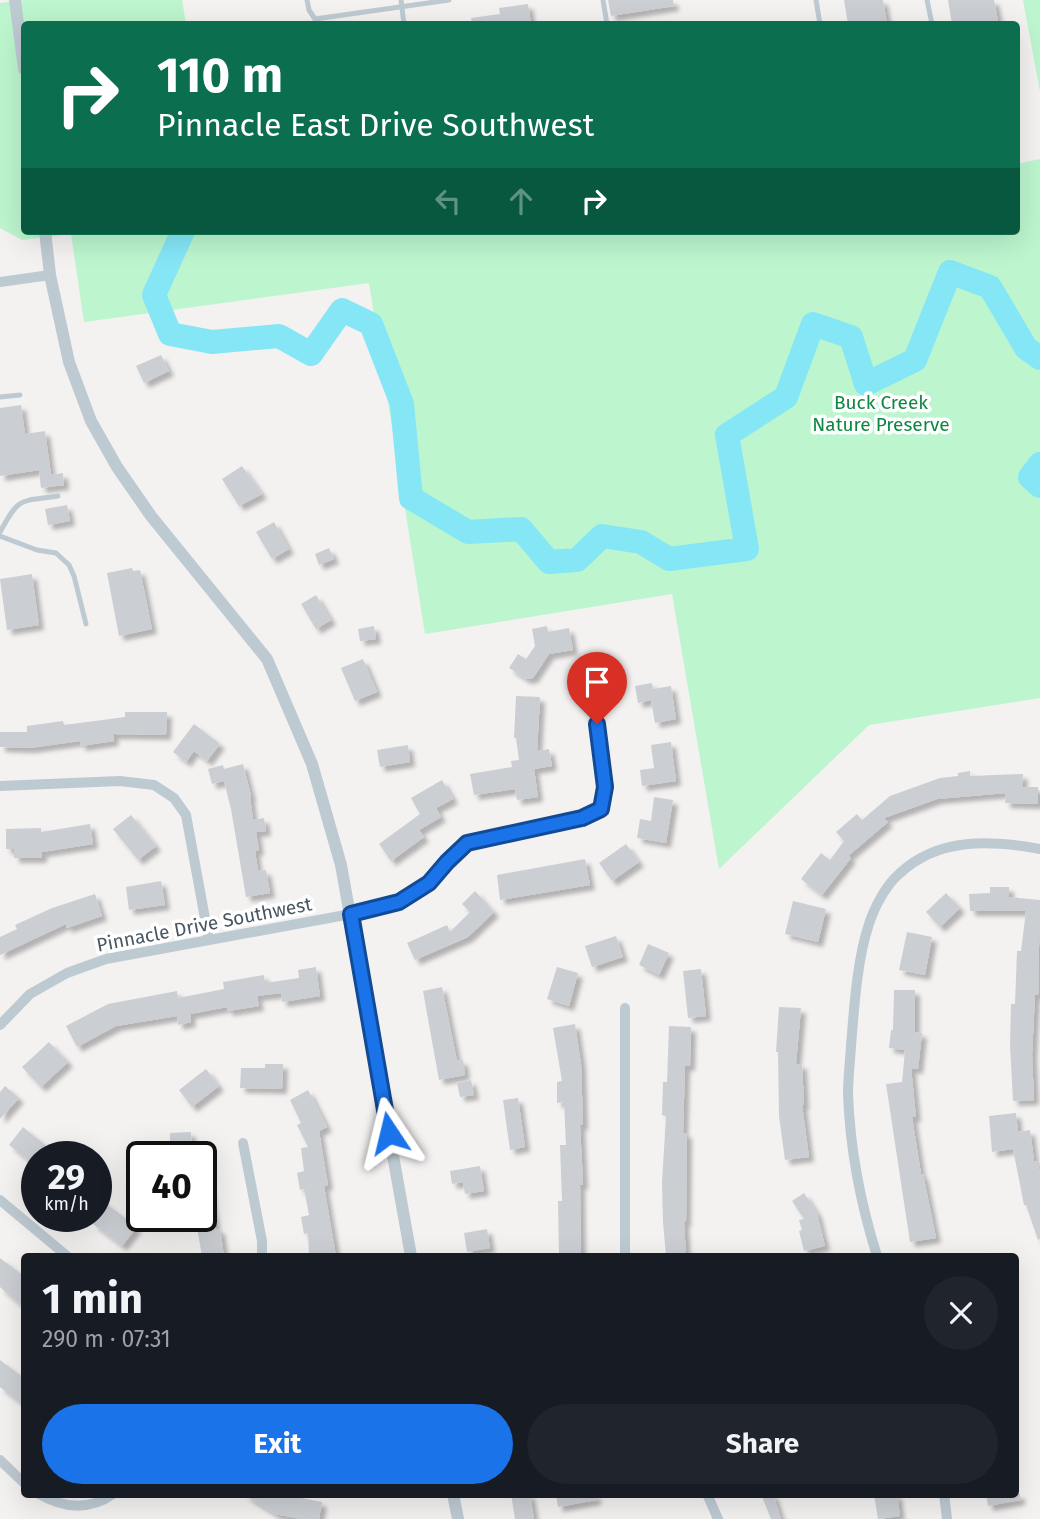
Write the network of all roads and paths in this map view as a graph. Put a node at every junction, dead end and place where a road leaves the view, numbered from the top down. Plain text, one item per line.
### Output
1 (15, 0) edge
2 (307, 0) edge
3 (449, 0) edge
4 (603, 0) edge
5 (816, 0) edge
6 (927, 0) edge
7 (401, 3) edge
8 (404, 21) edge
9 (606, 21) edge
10 (820, 21) edge
11 (931, 21) edge
12 (21, 46) edge
13 (45, 235) edge
14 (50, 275) junction
15 (0, 282) edge
16 (20, 394) dead end
17 (0, 397) edge
18 (58, 496) dead end
19 (0, 534) edge
20 (86, 624) dead end
21 (597, 724) dead end
22 (0, 786) edge
23 (1040, 849) edge
24 (351, 914) junction
25 (209, 940) junction
26 (625, 1008) dead end
27 (0, 1025) edge
28 (243, 1143) dead end
29 (0, 1200) edge
30 (62, 1253) edge
31 (262, 1253) edge
32 (410, 1253) edge
33 (625, 1253) edge
34 (876, 1253) edge
35 (0, 1460) edge
36 (21, 1480) edge
37 (46, 1498) edge
38 (104, 1498) edge
39 (454, 1498) edge
40 (709, 1498) edge
41 (944, 1498) edge
42 (458, 1519) edge
43 (718, 1519) edge
44 (947, 1519) edge

1 - 12 street
2 - 7 lane
3 - 7 lane
4 - 9 lane
5 - 10 lane
6 - 11 lane
7 - 8 lane
13 - 14 street
14 - 15 street
14 - 24 street
16 - 17 lane
18 - 19 lane
19 - 20 lane
21 - 24 street, Pinnacle Drive Southwest
22 - 25 street
23 - 34 street
24 - 25 street, Pinnacle Drive Southwest
24 - 32 street
25 - 27 street, Pinnacle Drive Southwest
26 - 33 street
28 - 31 street
29 - 30 street
35 - 36 street
37 - 38 street
39 - 42 street
40 - 43 street
41 - 44 street

